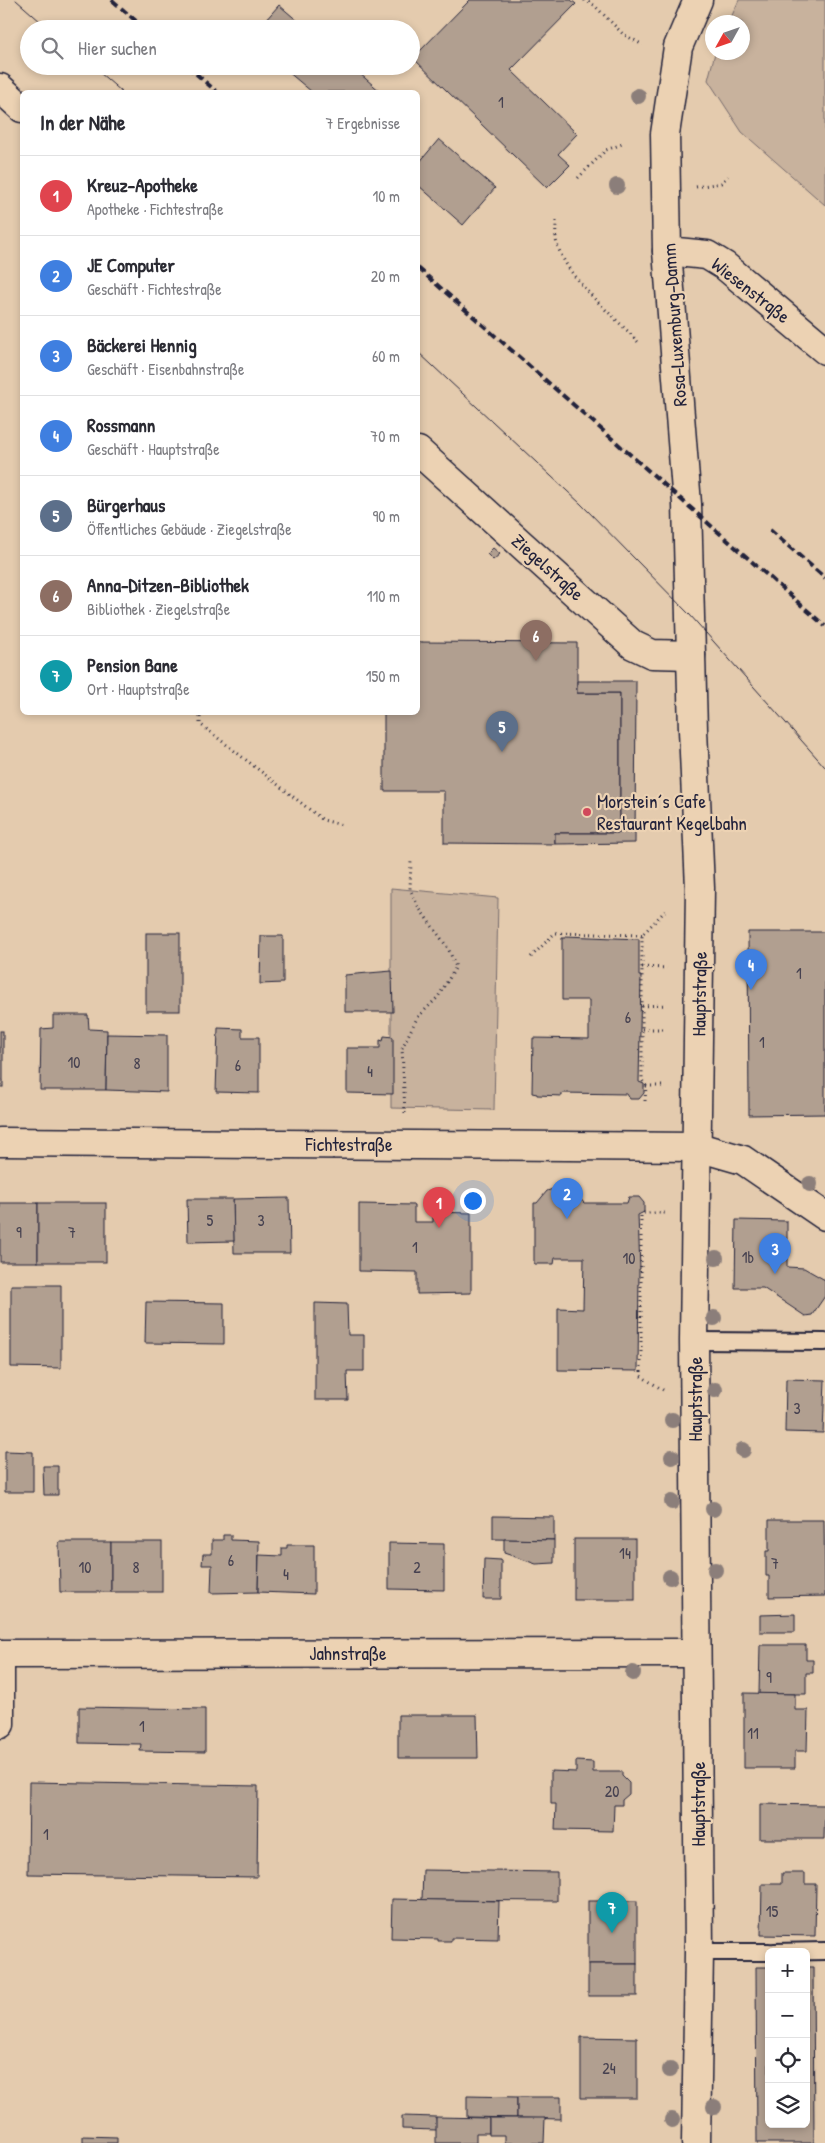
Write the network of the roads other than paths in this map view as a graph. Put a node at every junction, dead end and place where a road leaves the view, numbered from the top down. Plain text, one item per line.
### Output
1 (698, 0) edge
2 (0, 88) edge
3 (20, 106) edge
4 (667, 250) junction
5 (825, 350) edge
6 (420, 453) edge
7 (691, 655) junction
8 (0, 1142) edge
9 (698, 1147) junction
10 (825, 1216) edge
11 (694, 1341) junction
12 (825, 1342) edge
13 (696, 1653) junction
14 (0, 1654) edge
15 (0, 1724) edge
16 (810, 1951) edge
17 (825, 1951) edge
18 (699, 1952) junction
19 (765, 1952) edge
20 (696, 2143) edge

1 - 4 street, Rosa-Luxemburg-Damm
2 - 3 street
4 - 5 street, Wiesenstraße
4 - 7 street, Rosa-Luxemburg-Damm
6 - 7 street, Ziegelstraße
7 - 9 street, Hauptstraße
8 - 9 street, Fichtestraße
9 - 10 street, Fichtestraße
9 - 11 street, Hauptstraße
11 - 12 lane
11 - 13 street, Hauptstraße
13 - 14 street, Jahnstraße
13 - 18 street, Hauptstraße
14 - 15 street
16 - 17 lane
18 - 19 lane
18 - 20 street, Hauptstraße

